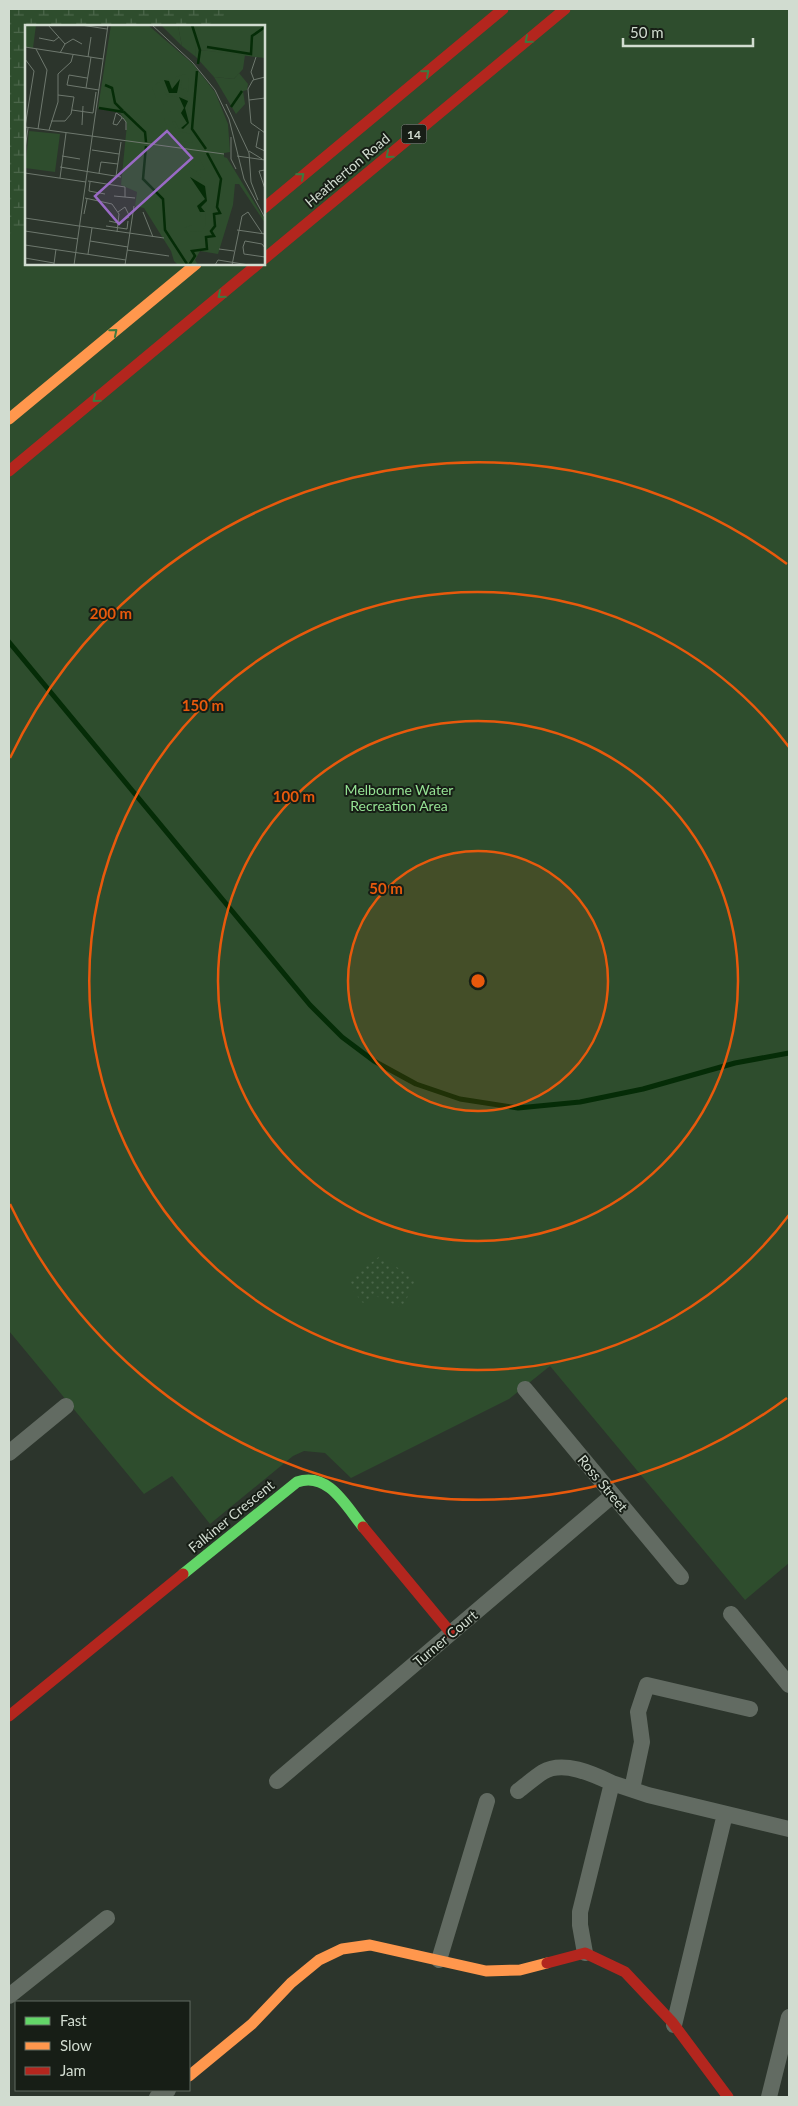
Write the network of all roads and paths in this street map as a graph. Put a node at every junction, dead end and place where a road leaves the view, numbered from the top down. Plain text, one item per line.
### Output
1 (503, 9) edge
2 (565, 9) edge
3 (265, 207) edge
4 (265, 258) edge
5 (195, 265) edge
6 (257, 265) edge
7 (9, 419) edge
8 (9, 471) edge
9 (525, 1389) dead end
10 (66, 1406) dead end
11 (9, 1453) edge
12 (613, 1495) junction
13 (681, 1577) dead end
14 (731, 1614) dead end
15 (451, 1633) junction
16 (789, 1685) edge
17 (750, 1708) dead end
18 (9, 1716) edge
19 (277, 1781) dead end
20 (612, 1782) junction
21 (632, 1789) junction
22 (518, 1791) dead end
23 (488, 1801) dead end
24 (725, 1814) junction
25 (789, 1829) edge
26 (108, 1918) dead end
27 (585, 1953) junction
28 (439, 1960) junction
29 (9, 1996) edge
30 (789, 2017) edge
31 (674, 2025) junction
32 (190, 2075) edge
33 (728, 2097) edge
34 (769, 2097) edge

3 -> 1 main road, Heatherton Road
2 -> 4 main road, Heatherton Road / 14
7 -> 5 main road
6 -> 8 main road
9 - 12 street, Ross Street
10 - 11 street
12 - 13 street, Ross Street
12 - 15 street, Turner Court
14 - 16 street
15 - 18 main road, Falkiner Crescent
15 - 19 street, Turner Court
17 - 21 street
20 - 21 street
20 - 22 street
20 - 27 street
21 - 24 street
23 - 28 street
24 - 25 street
24 - 31 street
26 - 29 street
27 - 28 main road
27 - 31 main road
28 - 32 main road
30 - 34 street
31 - 33 main road

